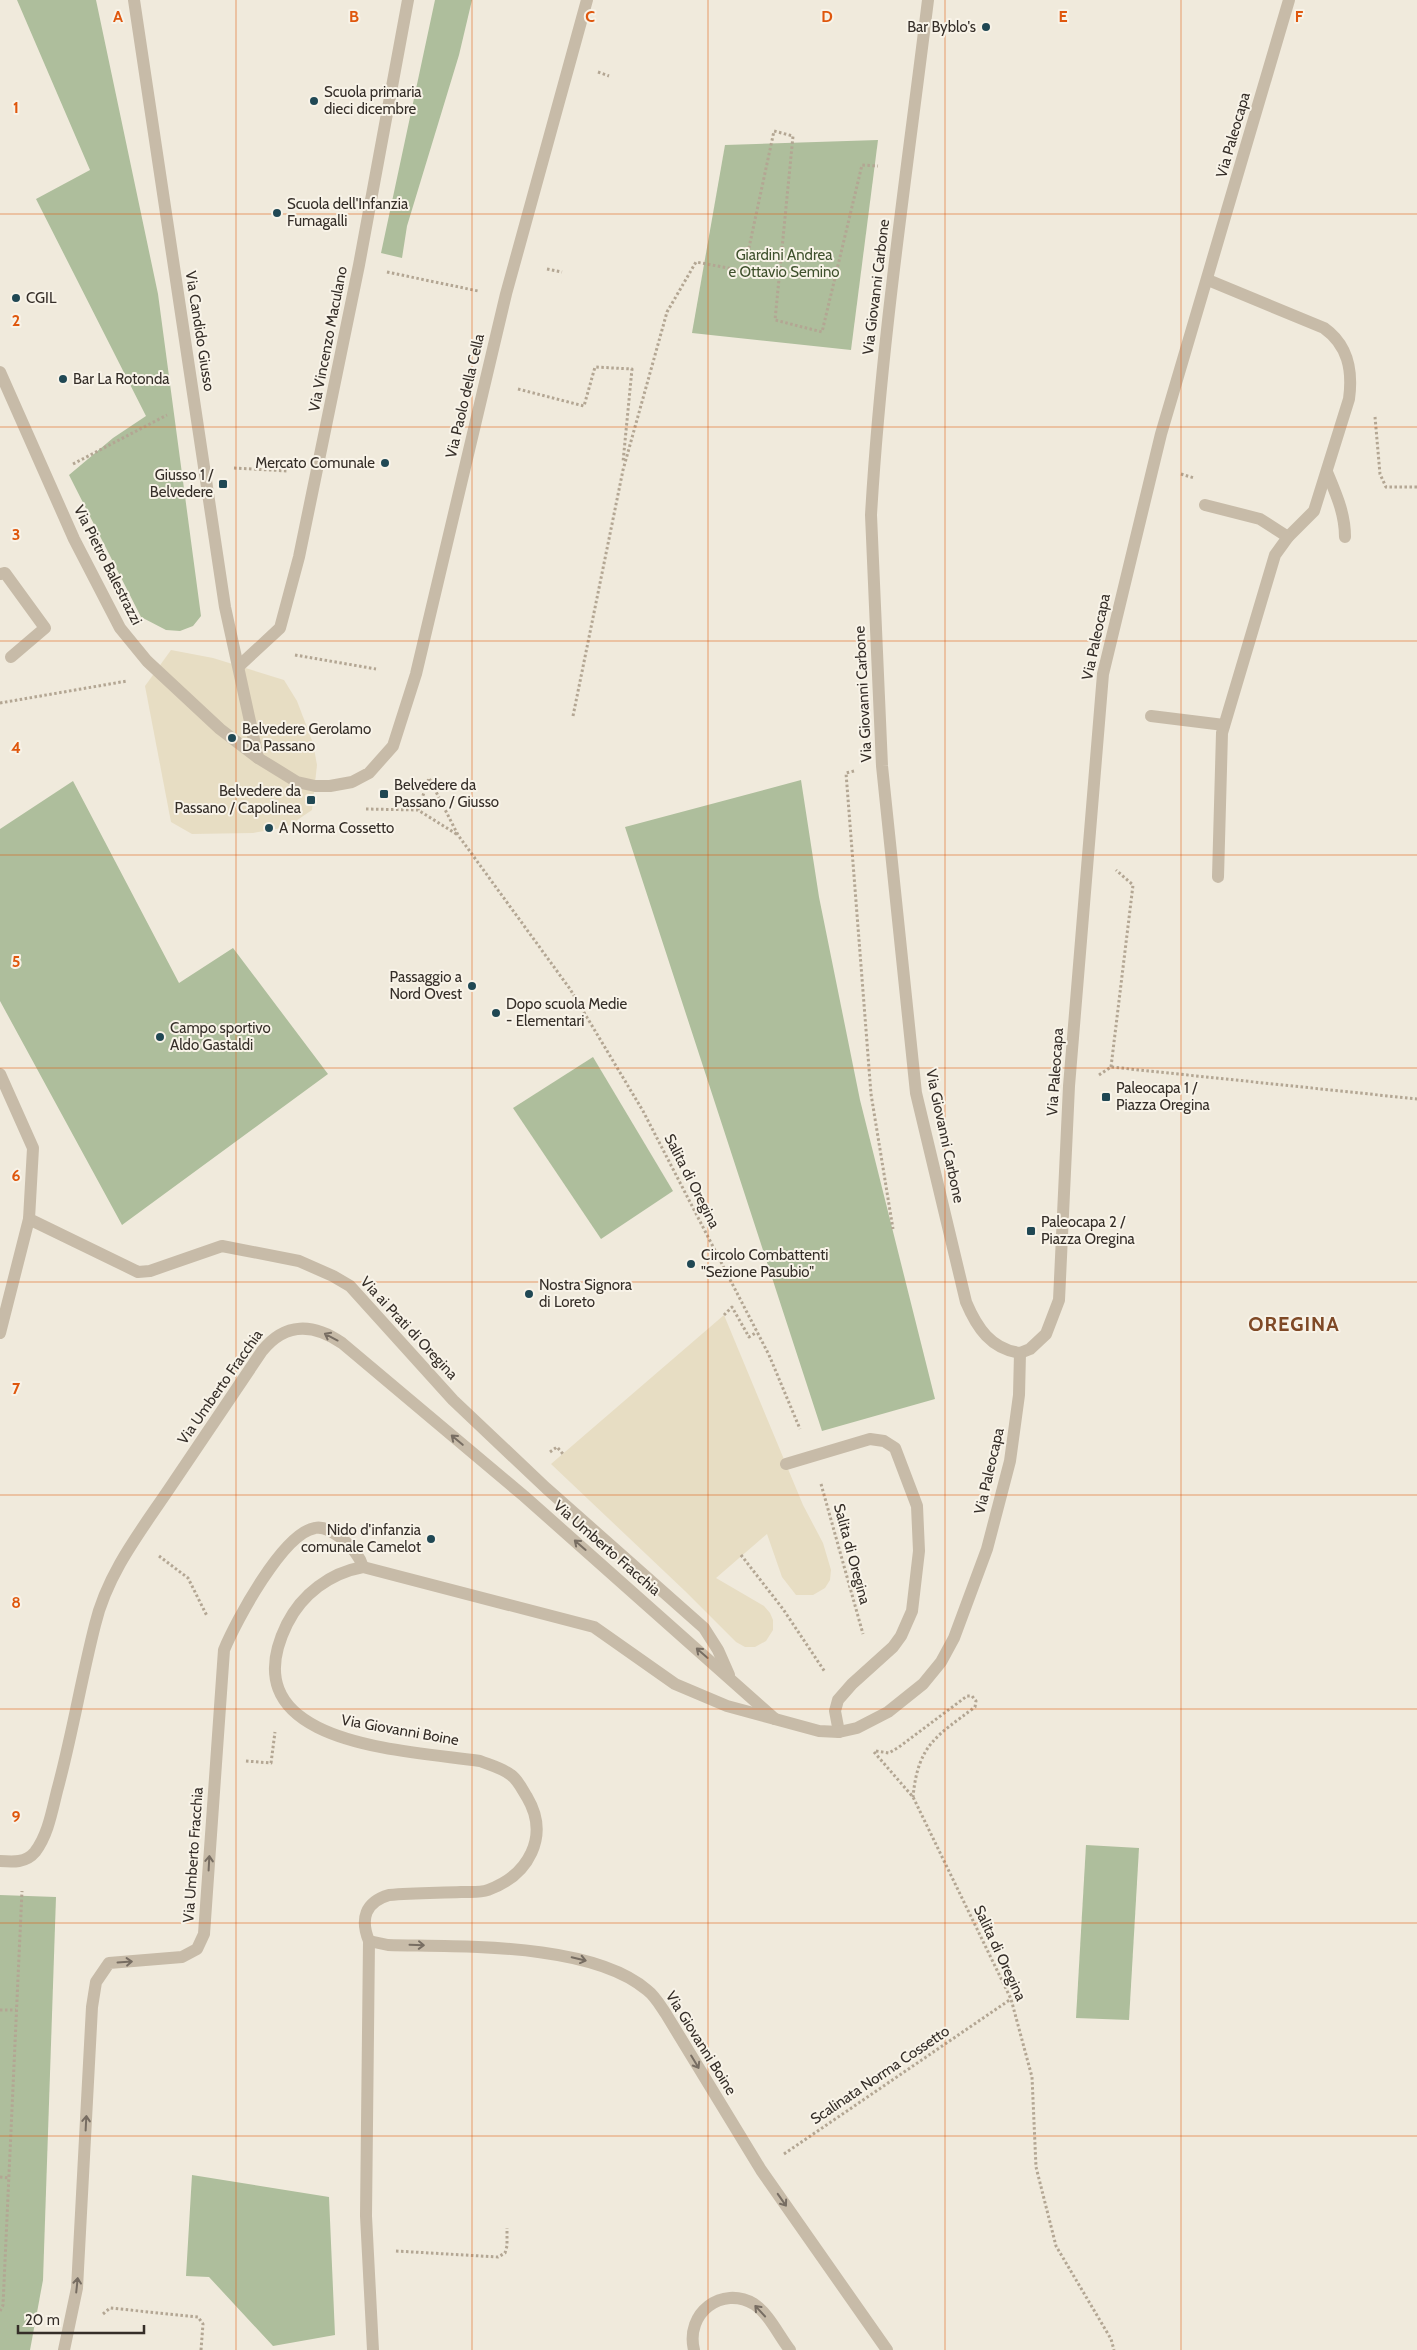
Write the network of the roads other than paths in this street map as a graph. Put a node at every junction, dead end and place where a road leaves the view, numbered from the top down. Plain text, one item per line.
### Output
1 (134, 0) edge
2 (408, 0) edge
3 (587, 0) edge
4 (928, 0) edge
5 (1289, 0) edge
6 (1208, 280) junction
7 (0, 372) edge
8 (1327, 472) junction
9 (1205, 505) dead end
10 (1345, 537) dead end
11 (1288, 538) junction
12 (0, 574) edge
13 (12, 657) dead end
14 (239, 666) junction
15 (1151, 716) dead end
16 (1224, 725) junction
17 (258, 758) junction
18 (1218, 877) dead end
19 (0, 1074) edge
20 (29, 1219) junction
21 (0, 1334) edge
22 (1020, 1353) junction
23 (786, 1464) dead end
24 (363, 1567) junction
25 (730, 1678) junction
26 (777, 1720) junction
27 (839, 1732) junction
28 (0, 1861) edge
29 (369, 1941) junction
30 (64, 2350) edge
31 (373, 2350) edge
32 (694, 2350) edge
33 (790, 2350) edge
34 (887, 2350) edge

1 - 14 street, Via Candido Giusso
2 - 14 street, Via Vincenzo Maculano
3 - 17 street, Via Paolo della Cella
4 - 22 street, Via Giovanni Carbone
5 - 6 street, Via Paleocapa
6 - 8 street
6 - 22 street, Via Paleocapa
7 - 17 street, Via Pietro Balestrazzi
8 - 10 street
8 - 11 street
9 - 11 street
11 - 16 street
12 - 13 street
14 - 17 street
15 - 16 street
16 - 18 street
19 - 20 street
20 - 21 street
20 - 25 street, Via ai Prati di Oregina
22 - 27 street, Via Paleocapa
23 - 27 street
24 - 26 street
24 - 29 street, Via Giovanni Boine
30 -> 24 street, Via Umberto Fracchia
25 - 26 street, Via Umberto Fracchia
25 -> 28 street, Via Umberto Fracchia
26 - 27 street, Via Paleocapa
29 - 31 street, Via Giovanni Boine
29 -> 34 street, Via Giovanni Boine
33 -> 32 street

